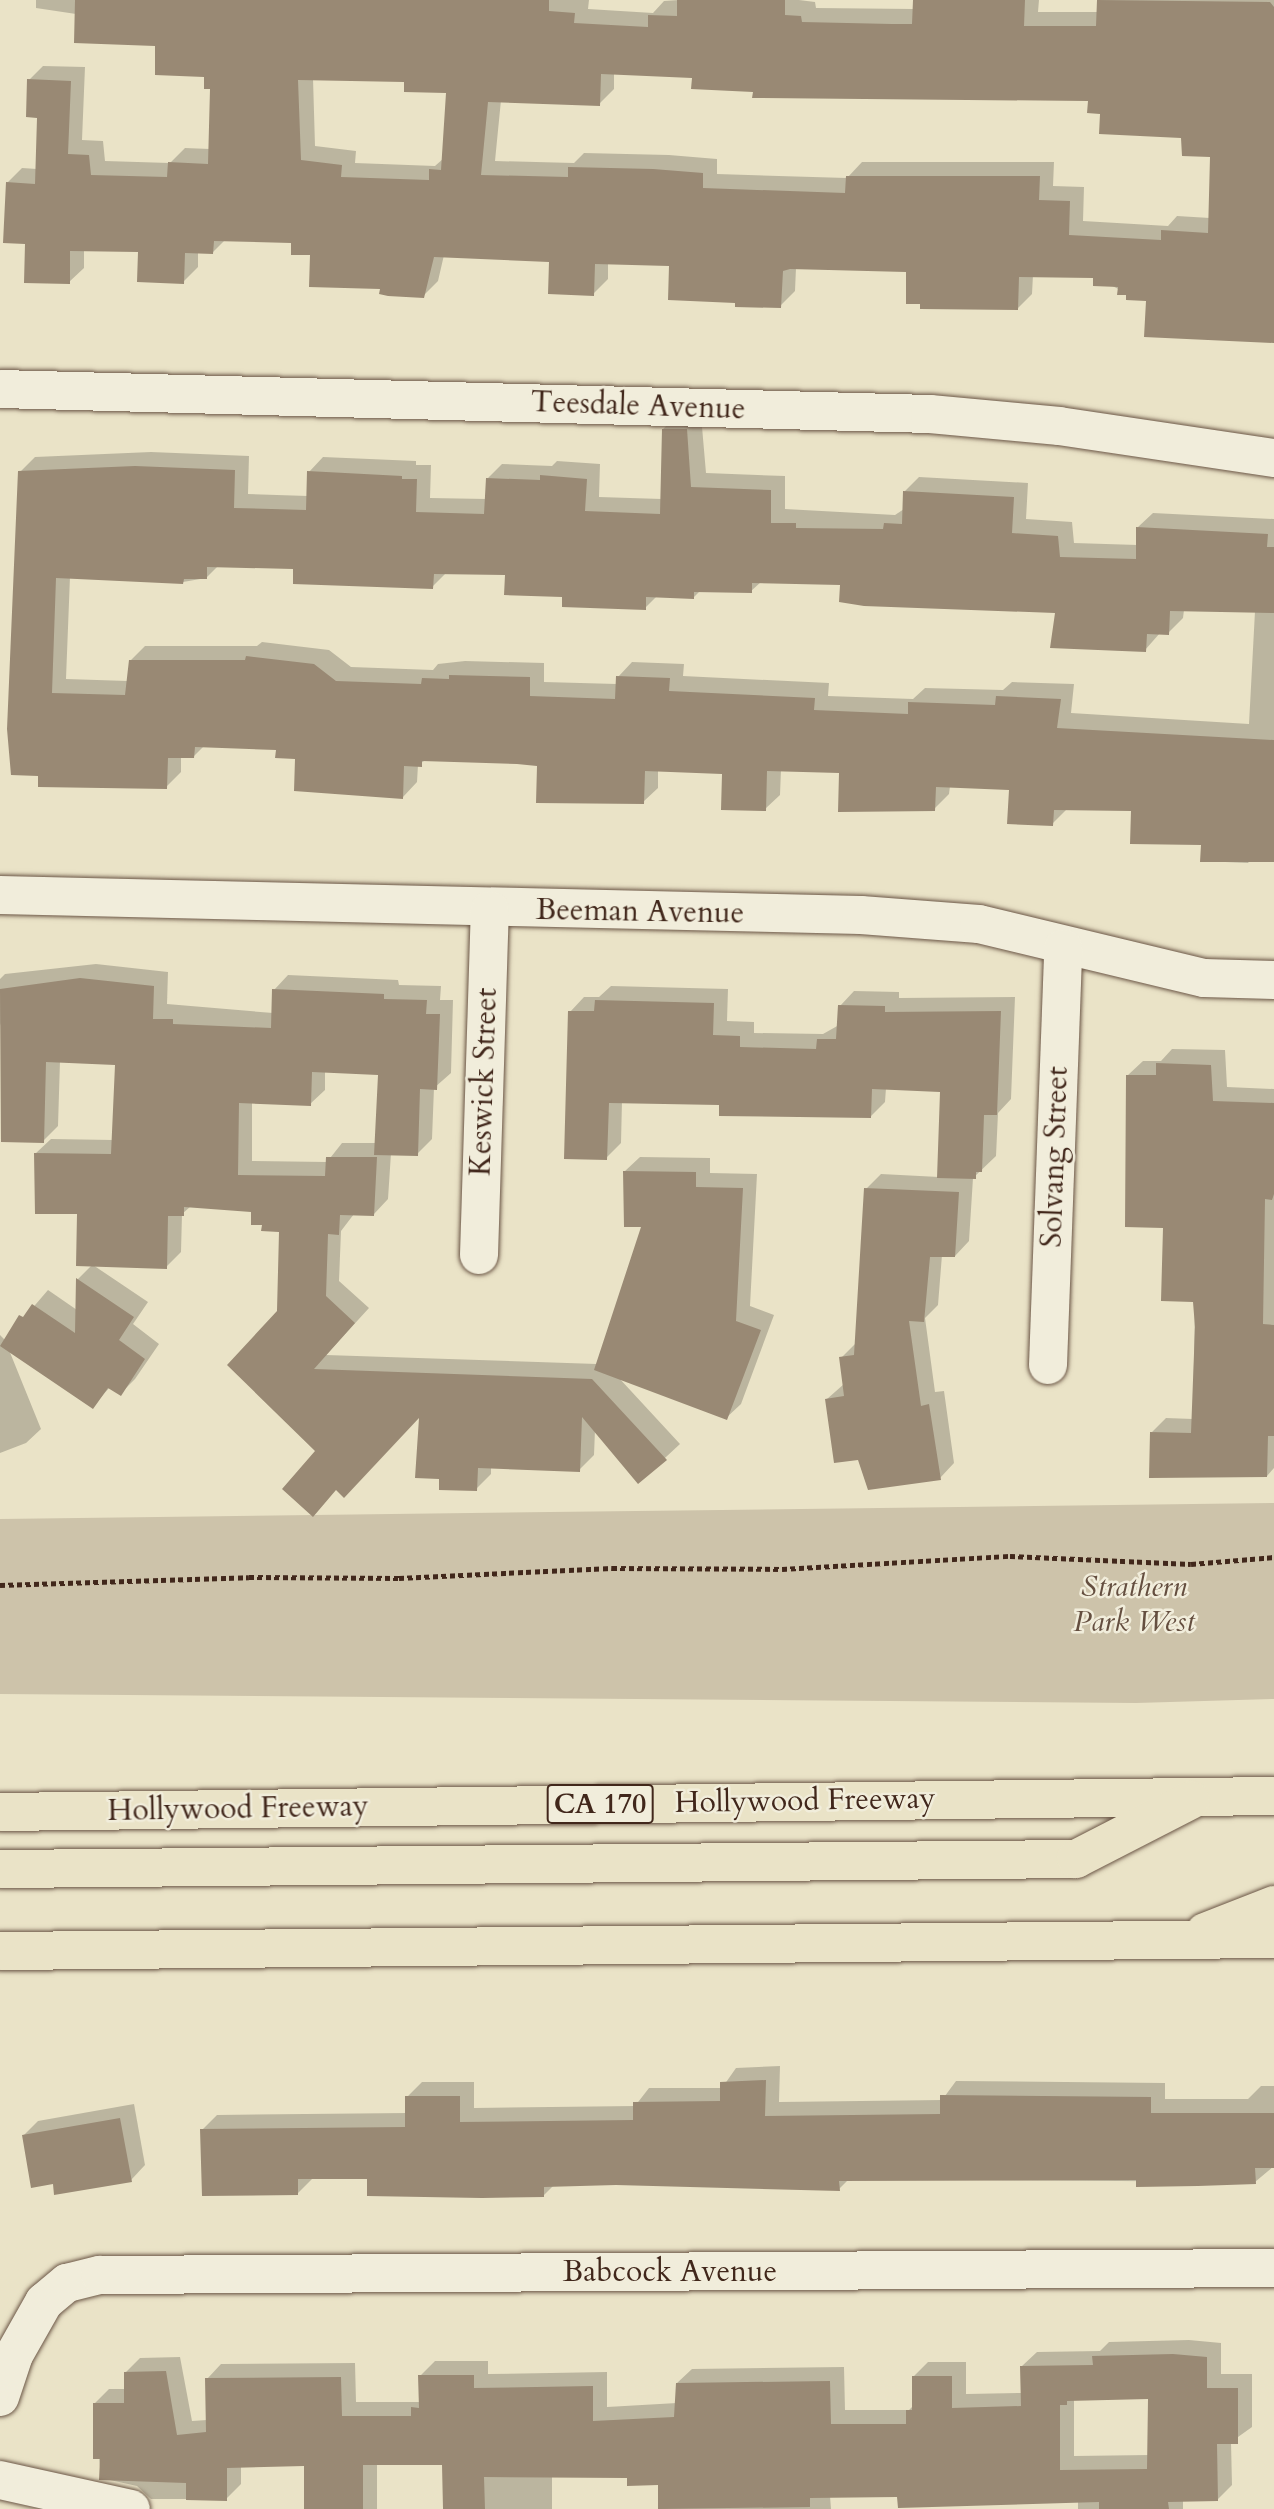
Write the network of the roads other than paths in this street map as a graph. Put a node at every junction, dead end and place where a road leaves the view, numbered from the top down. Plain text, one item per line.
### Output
1 (0, 389) edge
2 (1274, 458) edge
3 (0, 895) edge
4 (490, 910) junction
5 (1063, 948) junction
6 (1274, 980) edge
7 (479, 1255) dead end
8 (1048, 1365) dead end
9 (1200, 1796) junction
10 (1274, 1796) edge
11 (0, 1812) edge
12 (0, 1869) edge
13 (1274, 1905) edge
14 (1274, 1939) edge
15 (1184, 1940) junction
16 (0, 1951) edge
17 (1274, 2268) edge
18 (0, 2397) edge
19 (0, 2480) edge
20 (131, 2509) edge

1 - 2 street, Teesdale Avenue
3 - 4 street, Beeman Avenue
4 - 5 street, Beeman Avenue
4 - 7 street, Keswick Street
5 - 6 street, Beeman Avenue
5 - 8 street, Solvang Street
9 - 10 highway, Hollywood Freeway / CA 170
9 - 11 highway, Hollywood Freeway / CA 170
9 - 12 highway
13 - 15 highway
14 - 15 highway
15 - 16 highway
17 - 18 street, Babcock Avenue
19 - 20 street

